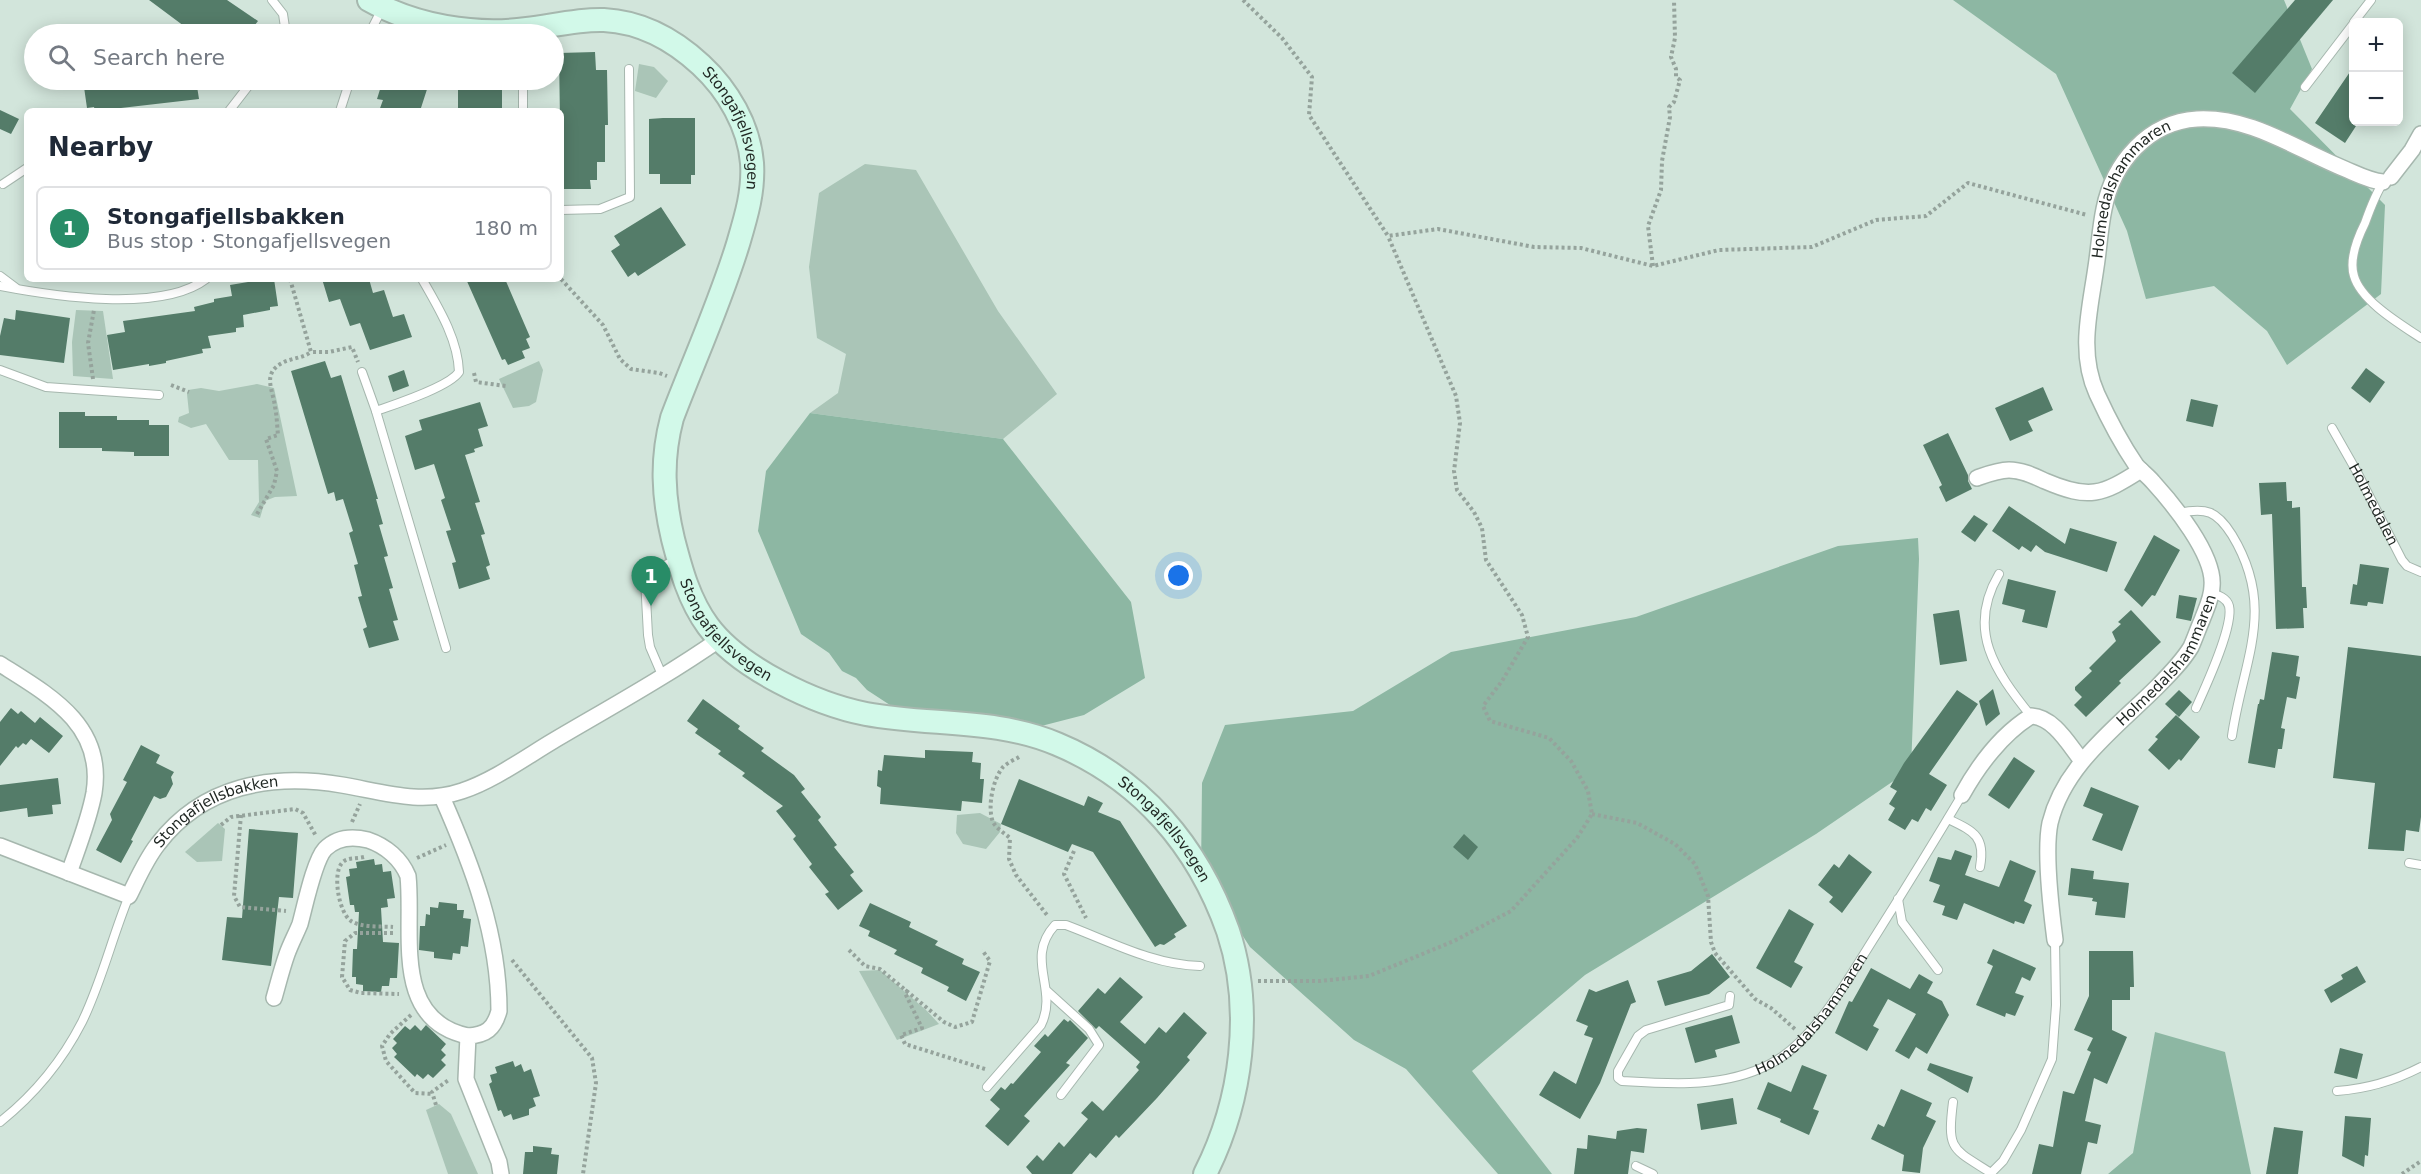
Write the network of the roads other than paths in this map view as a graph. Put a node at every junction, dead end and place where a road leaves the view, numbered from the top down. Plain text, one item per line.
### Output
1 (272, 0) edge
2 (2371, 0) edge
3 (375, 4) edge
4 (2358, 18) edge
5 (284, 24) edge
6 (371, 24) edge
7 (436, 24) edge
8 (556, 24) edge
9 (2349, 30) edge
10 (629, 69) dead end
11 (2305, 87) dead end
12 (246, 90) edge
13 (347, 90) edge
14 (523, 90) edge
15 (231, 108) edge
16 (341, 108) edge
17 (523, 108) edge
18 (2421, 134) edge
19 (24, 170) edge
20 (2387, 179) junction
21 (3, 184) dead end
22 (564, 210) edge
23 (0, 276) edge
24 (200, 282) edge
25 (424, 282) edge
26 (0, 286) edge
27 (17, 289) junction
28 (2421, 338) edge
29 (0, 370) edge
30 (362, 372) road end
31 (159, 395) dead end
32 (376, 411) junction
33 (2332, 428) dead end
34 (2141, 470) junction
35 (1977, 478) dead end
36 (2179, 513) junction
37 (678, 560) junction
38 (2421, 572) edge
39 (1999, 574) dead end
40 (2211, 592) junction
41 (720, 639) junction
42 (446, 648) dead end
43 (0, 664) edge
44 (662, 675) junction
45 (2196, 708) dead end
46 (2031, 716) junction
47 (2232, 736) dead end
48 (2082, 761) junction
49 (1962, 795) joint
50 (442, 797) junction
51 (1948, 819) junction
52 (0, 846) edge
53 (2409, 863) dead end
54 (2421, 865) edge
55 (1980, 867) dead end
56 (69, 873) junction
57 (129, 896) junction
58 (1899, 899) junction
59 (2055, 940) joint
60 (1200, 966) dead end
61 (1938, 970) dead end
62 (1047, 991) junction
63 (1730, 996) dead end
64 (274, 998) dead end
65 (468, 1036) junction
66 (2421, 1067) edge
67 (987, 1087) dead end
68 (2337, 1091) dead end
69 (1061, 1095) dead end
70 (1953, 1102) dead end
71 (0, 1122) edge
72 (1636, 1166) dead end
73 (1991, 1173) edge
74 (501, 1174) edge
75 (1205, 1174) edge
76 (1653, 1174) edge

1 - 5 lane
2 - 4 lane
3 - 6 lane, Stongafjellsvegen
3 - 7 street, Stongafjellsvegen
8 - 37 street, Stongafjellsvegen
9 - 11 lane
10 - 22 lane
12 - 15 lane
13 - 16 lane
14 - 17 lane
18 - 20 street
19 - 21 lane
20 - 28 lane
20 - 34 street, Holmedalshammaren
23 - 27 lane
24 - 27 lane
25 - 32 lane
26 - 27 lane
29 - 31 lane
30 - 32 lane
32 - 42 lane
33 - 38 lane, Holmedalen
34 - 35 street
34 - 36 street, Holmedalshammaren
36 - 40 street, Holmedalshammaren
36 - 47 lane
37 - 41 street, Stongafjellsvegen
37 - 44 lane
39 - 46 lane
40 - 45 lane
40 - 48 street, Holmedalshammaren
41 - 44 street, Stongafjellsbakken
41 - 75 street, Stongafjellsvegen
43 - 56 street
44 - 50 street, Stongafjellsbakken
46 - 48 street
46 - 49 street, Holmedalshammaren
48 - 59 street, Holmedalshammaren
49 - 51 lane, Holmedalshammaren
50 - 57 street, Stongafjellsbakken
50 - 65 street
51 - 55 lane
51 - 58 lane, Holmedalshammaren
52 - 56 street
53 - 54 lane
56 - 57 street
57 - 71 lane, Stongafjellsbakken
58 - 61 lane
58 - 63 lane, Holmedalshammaren
59 - 73 lane, Holmedalshammaren
60 - 62 lane
62 - 67 lane
62 - 69 lane
64 - 65 street
65 - 74 street
66 - 68 lane
70 - 73 lane
72 - 76 lane

